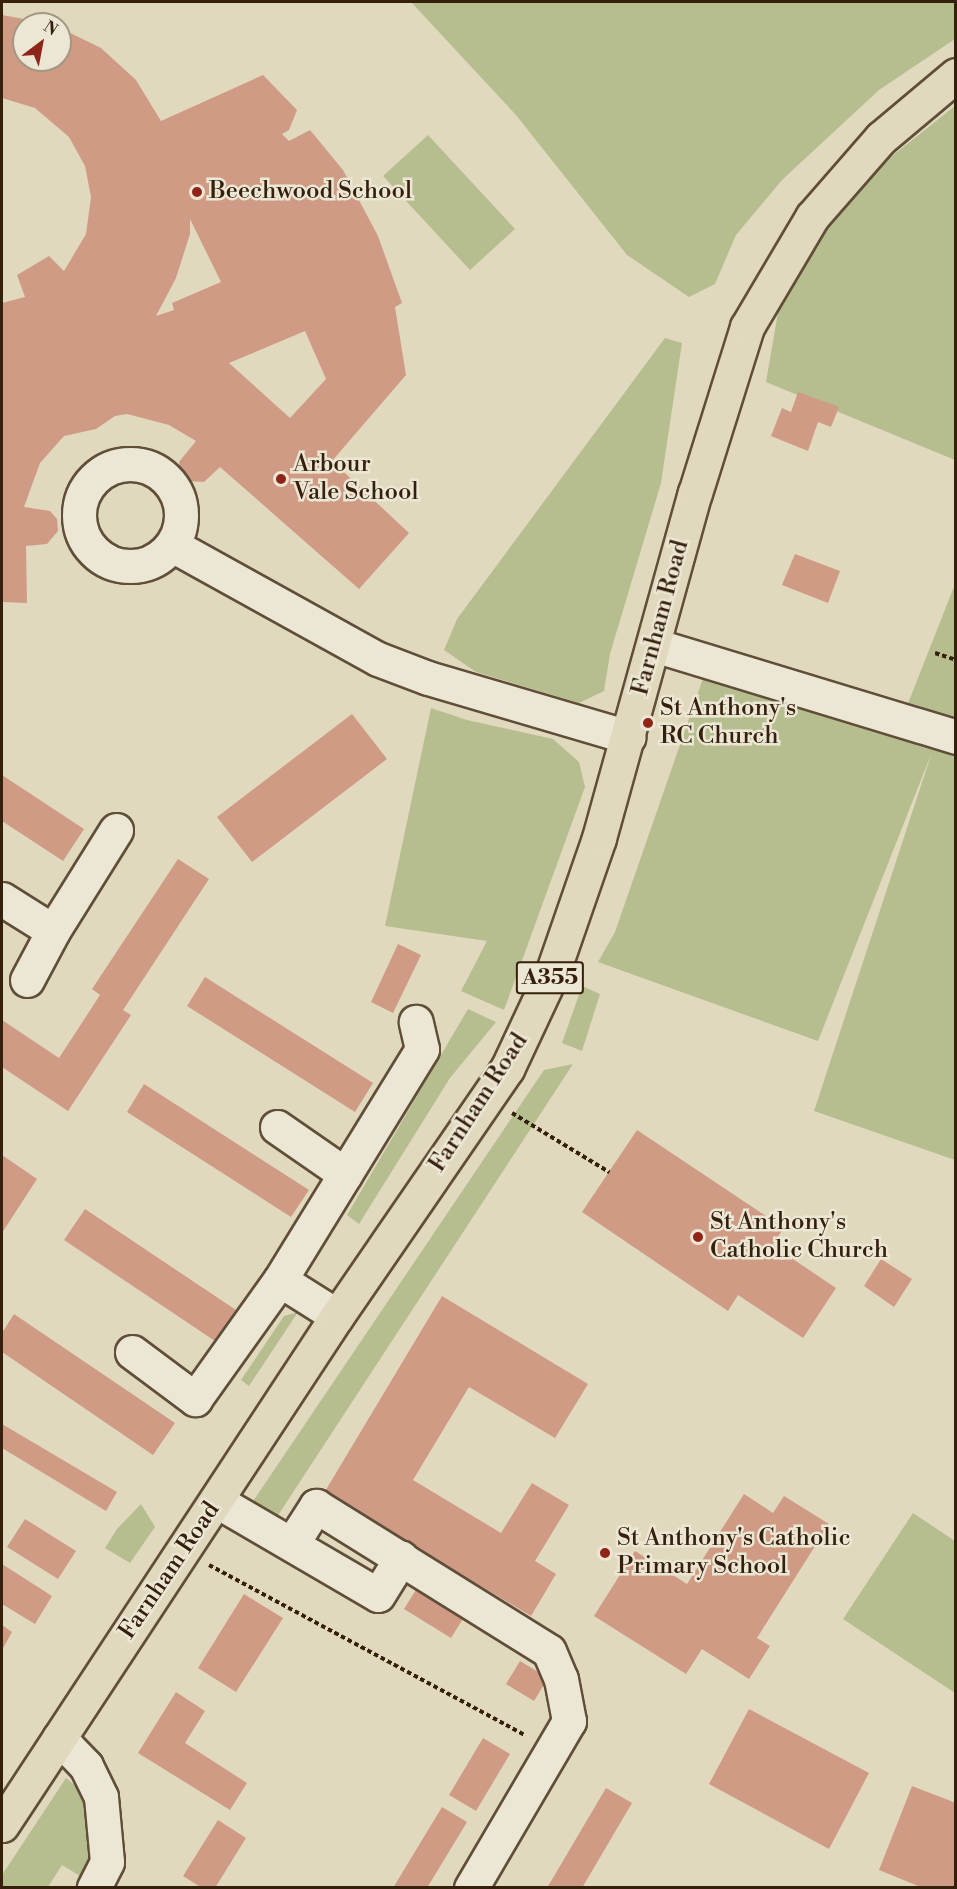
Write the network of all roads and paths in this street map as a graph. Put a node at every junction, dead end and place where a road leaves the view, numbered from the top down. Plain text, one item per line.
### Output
1 (956, 75) edge
2 (172, 545) dead end
3 (654, 645) junction
4 (935, 653) dead end
5 (956, 660) edge
6 (629, 737) junction
7 (956, 737) edge
8 (116, 830) dead end
9 (2, 899) edge
10 (52, 931) junction
11 (27, 980) dead end
12 (416, 1022) dead end
13 (486, 1097) junction
14 (277, 1127) dead end
15 (609, 1172) dead end
16 (345, 1174) junction
17 (280, 1280) junction
18 (337, 1316) junction
19 (132, 1352) dead end
20 (217, 1501) junction
21 (293, 1542) junction
22 (400, 1558) junction
23 (200, 1560) dead end
24 (59, 1738) junction
25 (552, 1749) junction
26 (2, 1825) edge
27 (94, 1887) edge
28 (471, 1887) edge

1 - 3 main road, Farnham Road / A355
2 - 6 street
3 - 6 main road, Farnham Road / A355
3 - 7 street
4 - 5 path
6 - 13 main road, Farnham Road / A355
8 - 10 street
9 - 10 street
10 - 11 street
12 - 16 street
13 - 15 path
13 - 18 main road, Farnham Road / A355
14 - 16 street
16 - 17 street
17 - 18 street
17 - 19 street
18 - 20 main road, Farnham Road / A355
20 - 21 street
20 - 24 main road, Farnham Road / A355
21 - 22 street
21 - 22 street
22 - 25 street
23 - 25 path
24 - 26 main road, Farnham Road / A355
24 - 27 street
25 - 28 street

